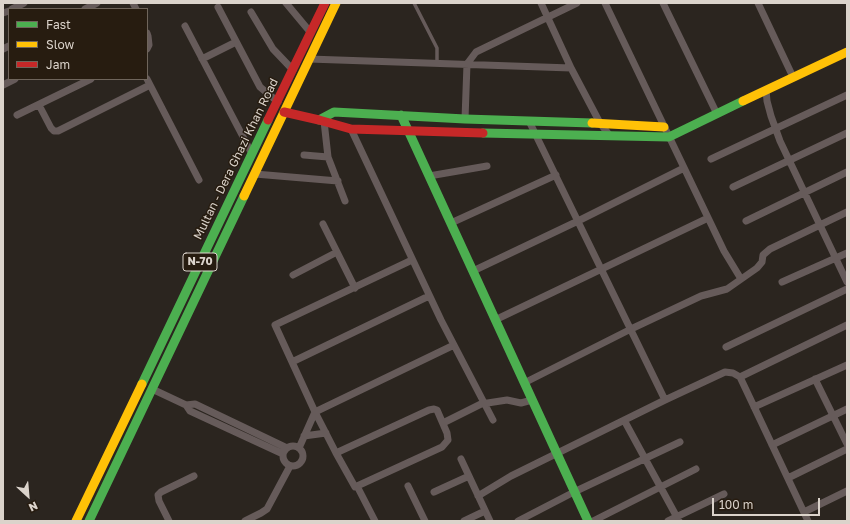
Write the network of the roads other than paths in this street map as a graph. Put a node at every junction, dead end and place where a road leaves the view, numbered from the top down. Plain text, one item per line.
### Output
1 (24, 3) edge
2 (97, 3) edge
3 (286, 3) edge
4 (325, 3) edge
5 (336, 3) edge
6 (414, 3) edge
7 (541, 3) edge
8 (577, 3) edge
9 (605, 3) edge
10 (663, 3) edge
11 (758, 3) edge
12 (218, 7) dead end
13 (12, 8) edge
14 (87, 8) edge
15 (251, 12) dead end
16 (548, 17) junction
17 (184, 26) dead end
18 (311, 33) junction
19 (148, 36) edge
20 (236, 42) junction
21 (148, 47) edge
22 (847, 52) edge
23 (202, 59) junction
24 (309, 59) junction
25 (437, 64) junction
26 (467, 64) junction
27 (571, 68) junction
28 (293, 70) junction
29 (793, 77) junction
30 (13, 80) edge
31 (89, 80) edge
32 (149, 82) edge
33 (3, 85) edge
34 (766, 90) junction
35 (846, 98) edge
36 (278, 102) junction
37 (39, 104) junction
38 (284, 112) junction
39 (717, 114) junction
40 (17, 115) dead end
41 (401, 115) junction
42 (465, 119) junction
43 (322, 120) junction
44 (529, 121) junction
45 (600, 123) junction
46 (664, 127) junction
47 (775, 128) junction
48 (351, 129) junction
49 (408, 131) junction
50 (847, 133) edge
51 (536, 134) junction
52 (610, 136) junction
53 (669, 137) junction
54 (252, 154) junction
55 (304, 155) dead end
56 (328, 157) junction
57 (711, 159) dead end
58 (789, 160) junction
59 (487, 166) dead end
60 (684, 168) junction
61 (847, 172) edge
62 (255, 174) junction
63 (556, 175) junction
64 (429, 176) junction
65 (199, 180) dead end
66 (338, 181) junction
67 (733, 187) dead end
68 (805, 192) junction
69 (345, 201) dead end
70 (847, 212) edge
71 (708, 218) junction
72 (578, 221) junction
73 (746, 221) dead end
74 (451, 223) junction
75 (323, 224) dead end
76 (820, 225) junction
77 (337, 252) junction
78 (847, 253) edge
79 (836, 259) junction
80 (412, 260) junction
81 (602, 269) junction
82 (473, 271) junction
83 (293, 275) dead end
84 (741, 279) junction
85 (782, 282) dead end
86 (847, 282) edge
87 (355, 288) junction
88 (847, 289) edge
89 (430, 296) junction
90 (495, 320) junction
91 (847, 325) edge
92 (631, 329) junction
93 (165, 334) junction
94 (176, 339) junction
95 (454, 345) junction
96 (726, 347) dead end
97 (292, 362) junction
98 (847, 365) edge
99 (740, 378) junction
100 (815, 380) junction
101 (524, 383) junction
102 (152, 389) junction
103 (532, 400) junction
104 (665, 400) junction
105 (485, 404) junction
106 (754, 407) junction
107 (847, 409) edge
108 (315, 412) junction
109 (833, 416) junction
110 (493, 420) dead end
111 (624, 420) junction
112 (443, 423) junction
113 (326, 433) junction
114 (304, 436) junction
115 (680, 442) dead end
116 (847, 444) edge
117 (772, 445) junction
118 (299, 448) junction
119 (847, 449) edge
120 (285, 451) junction
121 (336, 453) junction
122 (557, 454) junction
123 (645, 458) junction
124 (461, 459) dead end
125 (290, 466) junction
126 (696, 469) dead end
127 (194, 476) dead end
128 (469, 476) junction
129 (788, 478) junction
130 (357, 486) junction
131 (408, 486) dead end
132 (661, 488) junction
133 (847, 491) edge
134 (434, 492) dead end
135 (574, 492) junction
136 (724, 494) dead end
137 (478, 496) junction
138 (486, 511) junction
139 (804, 512) junction
140 (678, 519) edge
141 (76, 521) edge
142 (89, 521) edge
143 (170, 521) edge
144 (245, 521) edge
145 (375, 521) edge
146 (425, 521) edge
147 (464, 521) edge
148 (490, 521) edge
149 (518, 521) edge
150 (588, 521) edge
151 (593, 521) edge
152 (668, 521) edge
153 (808, 521) edge

1 - 13 street
2 - 14 street
3 - 18 street
4 - 18 main road, Multan - Dera Ghazi Khan Road / N-70
5 - 24 main road, Multan - Dera Ghazi Khan Road / N-70
6 - 25 lane
7 - 16 street
8 - 16 street
9 - 46 street
10 - 39 street
11 - 29 street
12 - 20 street
15 - 28 street
16 - 26 street
16 - 27 street
17 - 23 street
18 - 28 main road, Multan - Dera Ghazi Khan Road / N-70
19 - 21 street
20 - 23 street
20 - 36 street
22 - 29 main road
23 - 54 street
24 - 25 street
24 - 38 main road, Multan - Dera Ghazi Khan Road / N-70
25 - 26 street
26 - 27 street
26 - 42 street
27 - 45 street
28 - 36 main road, Multan - Dera Ghazi Khan Road / N-70
29 - 34 main road
30 - 33 street
31 - 37 street
32 - 37 street
32 - 65 street
34 - 39 main road
34 - 47 street
35 - 47 street
36 - 54 main road, Multan - Dera Ghazi Khan Road / N-70
37 - 40 street
38 - 43 main road
38 - 62 main road, Multan - Dera Ghazi Khan Road / N-70
39 - 53 main road
41 - 42 main road
41 - 43 main road
41 - 49 main road
42 - 44 main road
43 - 48 main road
43 - 56 street
44 - 45 main road
44 - 51 street
45 - 46 main road
45 - 52 street
46 - 53 street
47 - 57 street
47 - 58 street
48 - 49 main road
48 - 80 street
49 - 51 main road
49 - 64 main road
50 - 58 street
51 - 52 main road
51 - 63 street
52 - 53 main road
53 - 60 street
54 - 93 main road, Multan - Dera Ghazi Khan Road / N-70
55 - 56 street
56 - 66 street
58 - 67 street
58 - 68 street
59 - 64 street
60 - 71 street
60 - 72 street
61 - 68 street
62 - 66 street
62 - 94 main road, Multan - Dera Ghazi Khan Road / N-70
63 - 72 street
63 - 74 street
64 - 74 main road
66 - 69 street
68 - 73 street
68 - 76 street
70 - 76 street
71 - 81 street
71 - 84 street
72 - 81 street
72 - 82 street
74 - 82 main road
75 - 77 street
76 - 79 street
76 - 84 street
77 - 83 street
77 - 87 street
78 - 79 street
79 - 85 street
79 - 86 street
80 - 87 street
80 - 89 street
81 - 90 street
81 - 92 street
82 - 90 main road
84 - 92 street
87 - 97 street
88 - 96 street
89 - 95 street
89 - 97 street
90 - 101 main road
91 - 99 street
92 - 101 street
92 - 104 street
93 - 94 main road
93 - 141 main road, Multan - Dera Ghazi Khan Road / N-70
94 - 102 main road, Multan - Dera Ghazi Khan Road / N-70
95 - 105 street
95 - 108 street
97 - 108 street
98 - 100 street
99 - 104 street
99 - 106 street
100 - 106 street
100 - 109 street
101 - 103 main road
102 - 120 street
102 - 142 main road, Multan - Dera Ghazi Khan Road / N-70
103 - 105 street
103 - 122 main road
104 - 111 street
105 - 110 street
105 - 112 street
106 - 117 street
107 - 109 street
108 - 113 street
108 - 114 street
109 - 116 street
109 - 117 street
111 - 122 street
111 - 123 street
112 - 121 street
112 - 130 street
113 - 114 street
113 - 121 street
114 - 118 street
115 - 123 street
117 - 129 street
118 - 120 street
118 - 125 street
119 - 129 street
120 - 125 street
121 - 130 street
122 - 135 main road
122 - 137 street
123 - 132 street
123 - 135 street
124 - 128 street
125 - 144 street
126 - 132 street
127 - 143 street
128 - 134 street
128 - 137 street
129 - 139 street
130 - 145 street
131 - 146 street
132 - 140 street
132 - 151 street
133 - 139 street
135 - 149 street
135 - 150 main road
136 - 140 street
137 - 138 street
138 - 147 street
138 - 148 street
139 - 153 street
140 - 152 street

